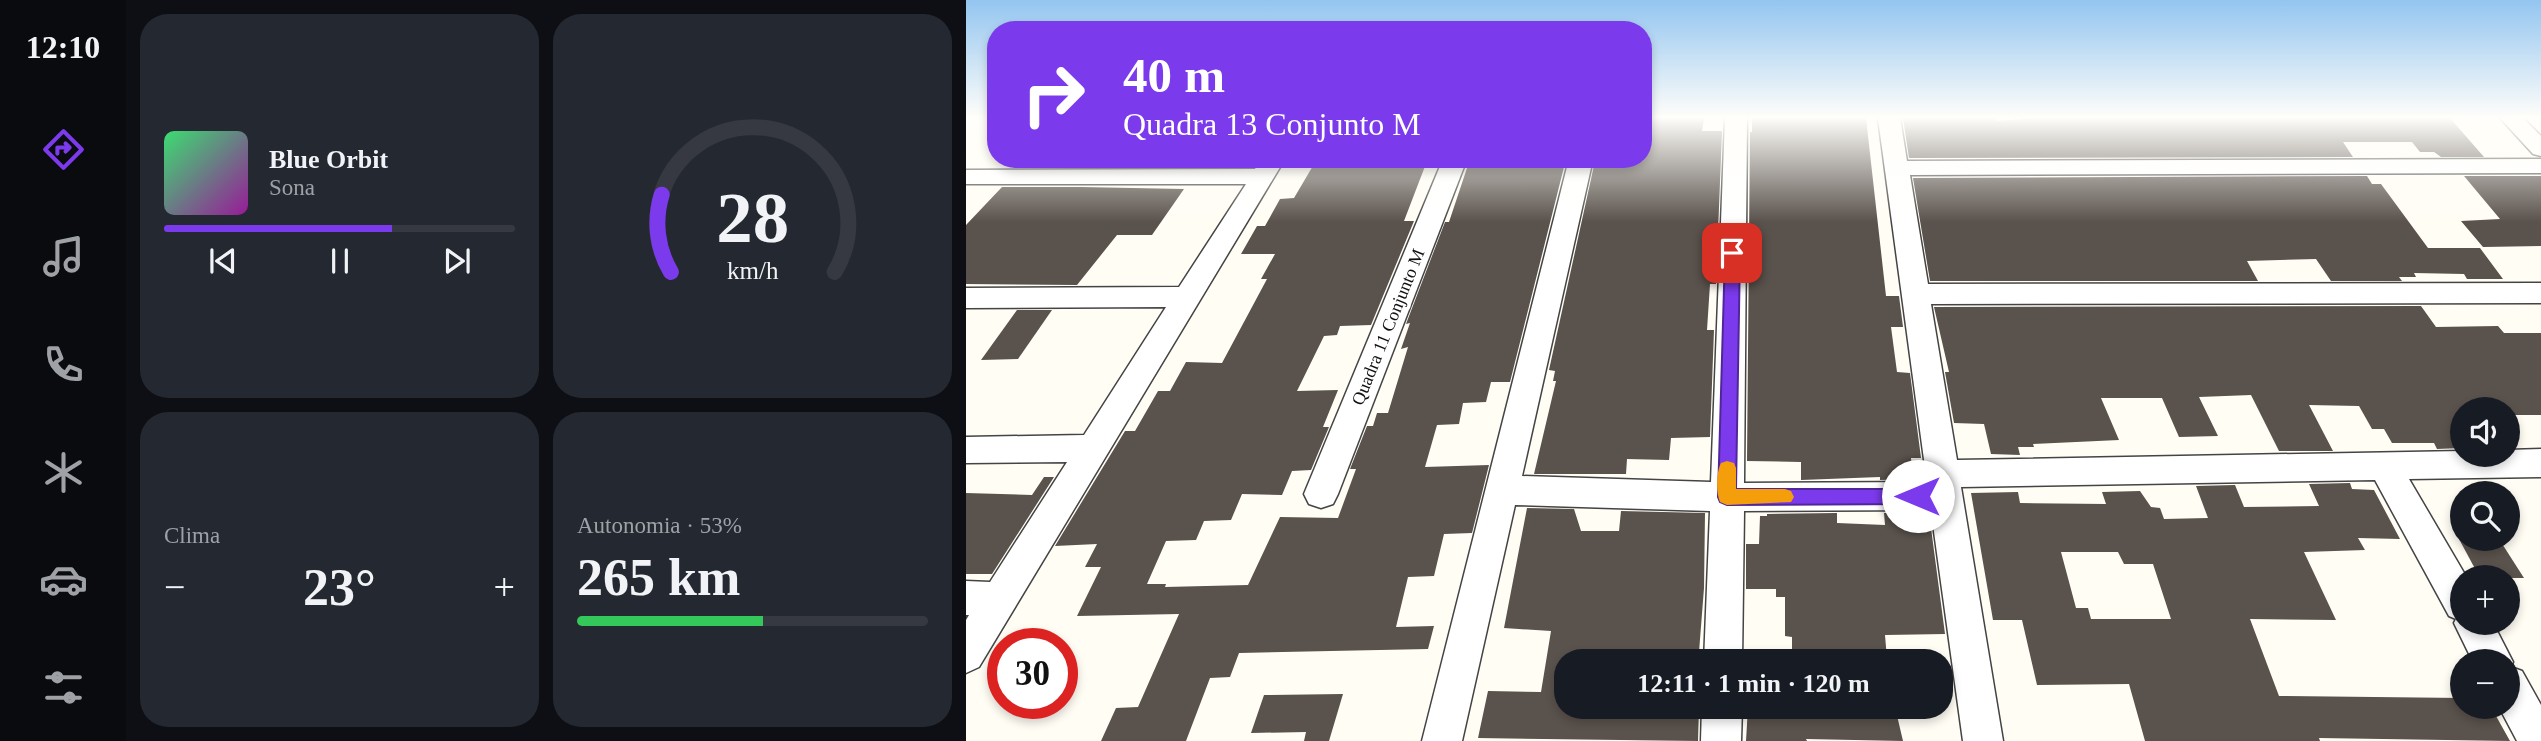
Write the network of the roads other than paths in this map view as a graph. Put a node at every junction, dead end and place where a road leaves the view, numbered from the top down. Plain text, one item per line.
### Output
1 (1735, 153) edge
2 (1894, 153) edge
3 (2541, 166) edge
4 (1268, 168) edge
5 (1451, 168) edge
6 (1579, 168) edge
7 (1896, 168) junction
8 (966, 177) edge
9 (2541, 293) edge
10 (1915, 294) junction
11 (1188, 297) junction
12 (966, 298) edge
13 (1094, 449) junction
14 (966, 450) edge
15 (2541, 463) edge
16 (2384, 465) junction
17 (1943, 485) junction
18 (1502, 490) junction
19 (1321, 494) dead end
20 (1727, 497) junction
21 (2450, 583) edge
22 (983, 598) edge
23 (1723, 649) edge
24 (966, 654) edge
25 (2520, 707) edge
26 (1722, 719) edge
27 (1442, 741) edge
28 (1721, 741) edge
29 (1983, 741) edge
30 (2539, 741) edge

1 - 20 street
2 - 7 street
3 - 7 street
4 - 8 street
4 - 11 street
5 - 19 street, Quadra 11 Conjunto M
6 - 18 street
7 - 10 street
9 - 10 street
10 - 17 street
11 - 12 street
11 - 13 street
13 - 14 street
13 - 22 street
15 - 16 street
16 - 17 street
16 - 21 street
17 - 20 street
17 - 29 street
18 - 20 street
18 - 27 street
20 - 23 street
22 - 24 street
25 - 30 street
26 - 28 street

